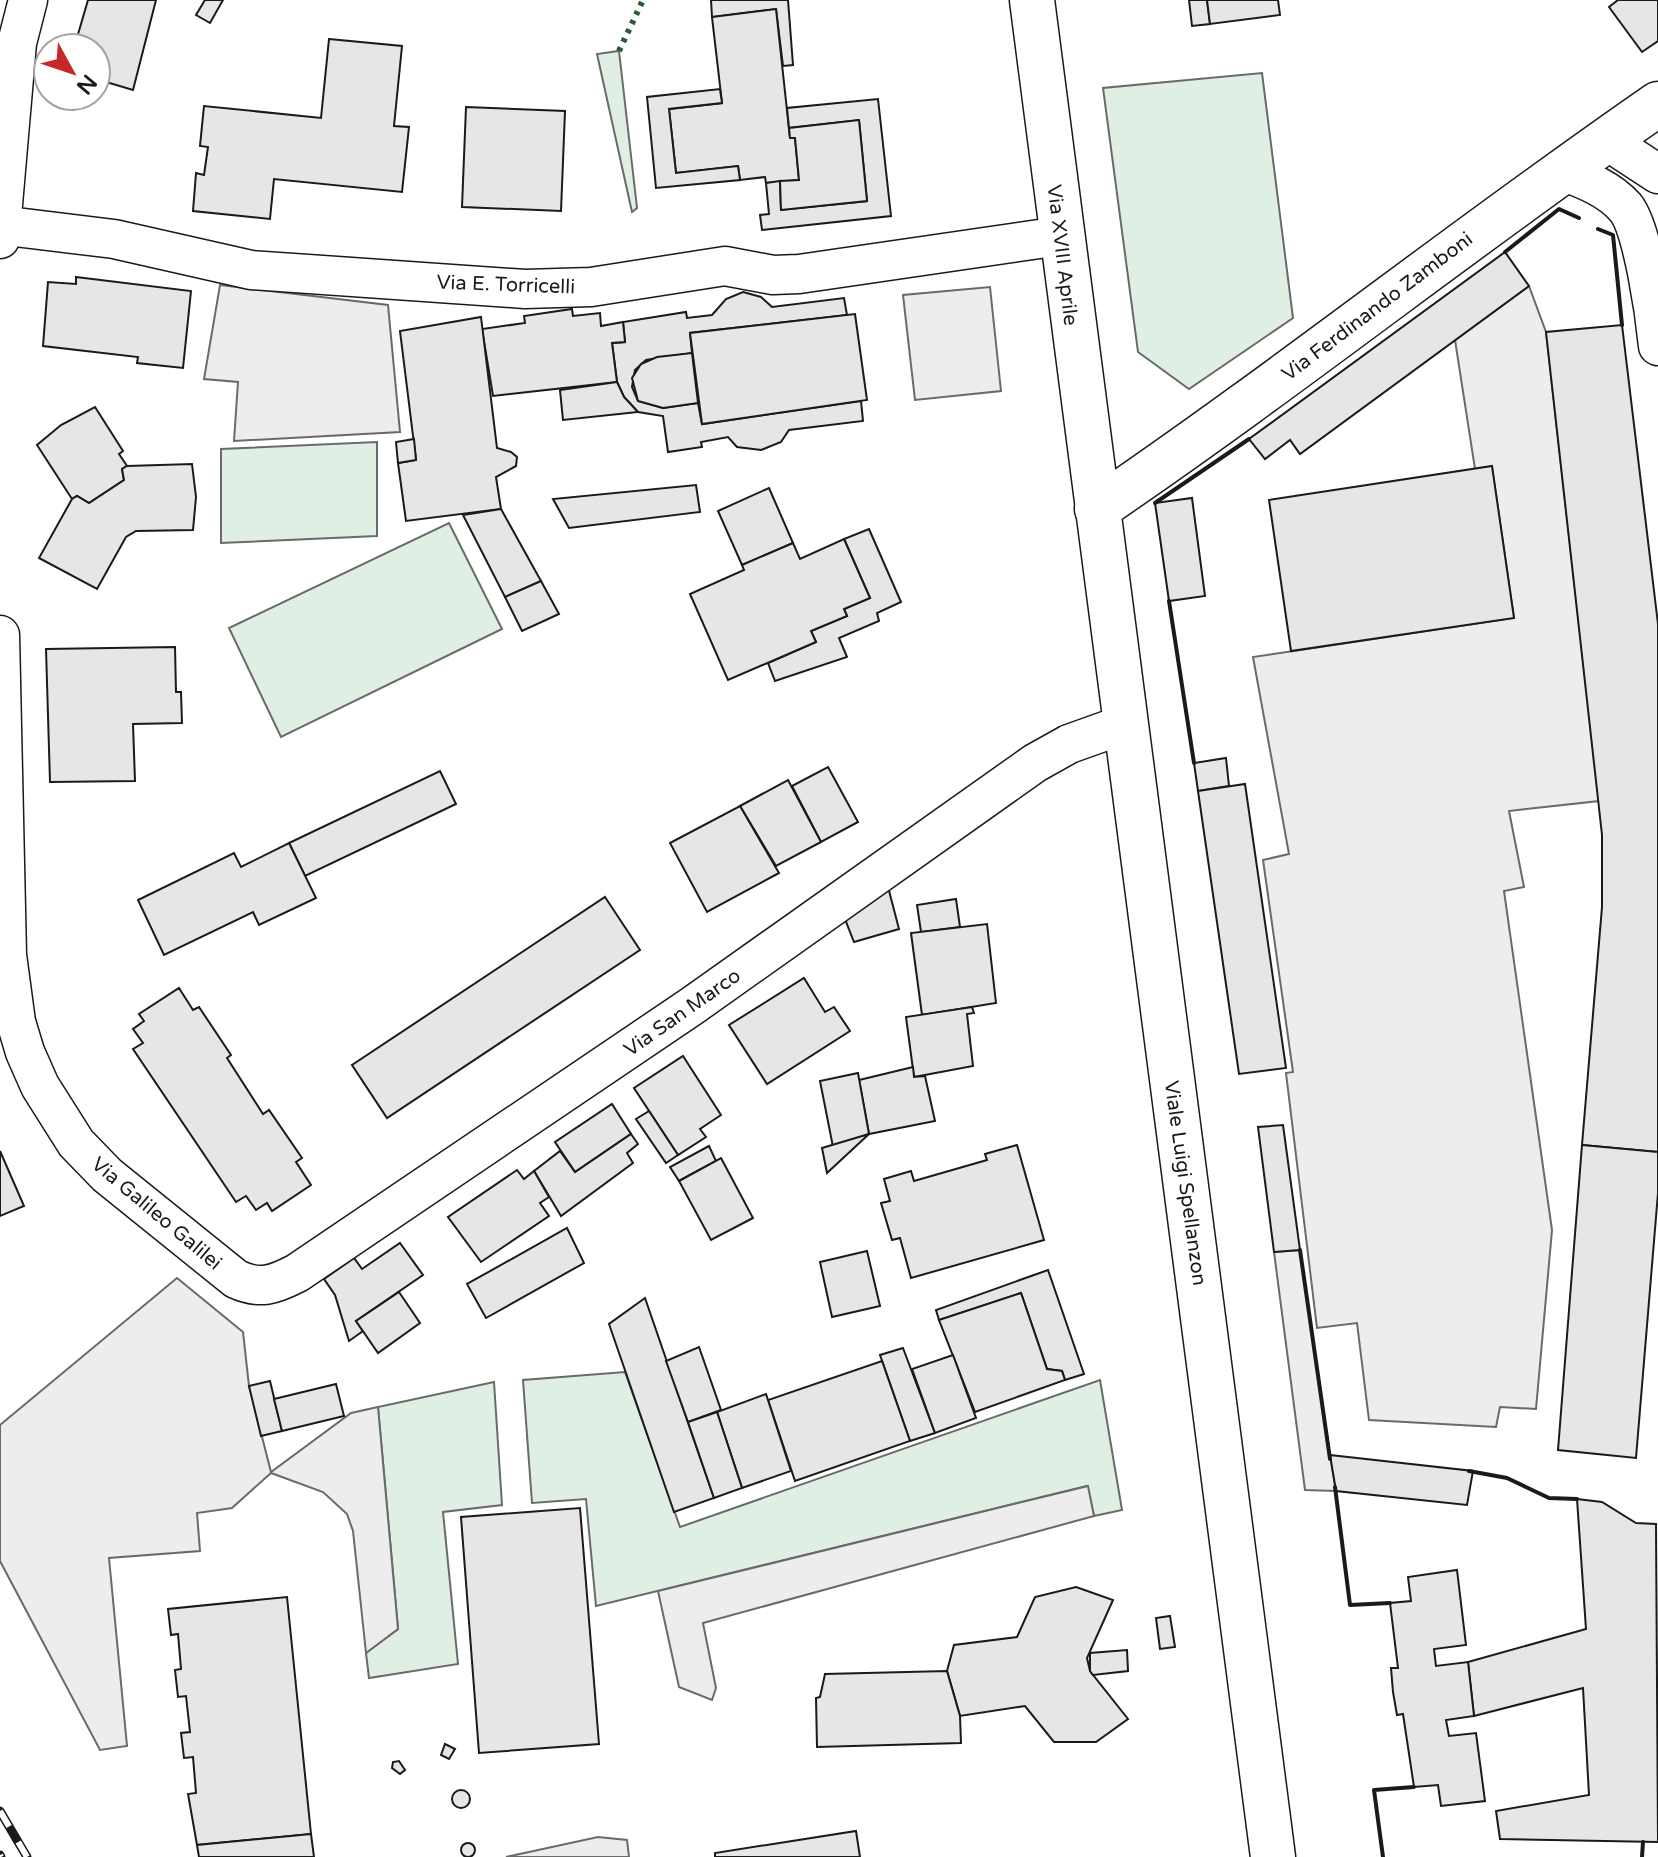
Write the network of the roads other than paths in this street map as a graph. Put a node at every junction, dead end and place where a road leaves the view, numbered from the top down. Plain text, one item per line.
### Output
1 (28, 0) edge
2 (1032, 0) edge
3 (1658, 104) edge
4 (1606, 140) junction
5 (1560, 170) junction
6 (1658, 174) edge
7 (0, 225) edge
8 (1060, 236) junction
9 (0, 239) edge
10 (1657, 334) edge
11 (1097, 509) junction
12 (0, 635) edge
13 (1125, 724) junction
14 (236, 1279) joint
15 (1273, 1857) edge

1 - 7 street
2 - 8 street, Via XVIII Aprile
3 - 4 street, Via Ferdinando Zamboni
4 - 5 street, Via Ferdinando Zamboni
4 - 6 street
5 - 10 street
5 - 11 street, Via Ferdinando Zamboni
7 - 8 street, Via E. Torricelli
7 - 9 street
8 - 11 street, Via XVIII Aprile
11 - 13 street, Viale Luigi Spellanzon
12 - 14 street, Via Galileo Galilei
13 - 14 street, Via San Marco
13 - 15 street, Viale Luigi Spellanzon

